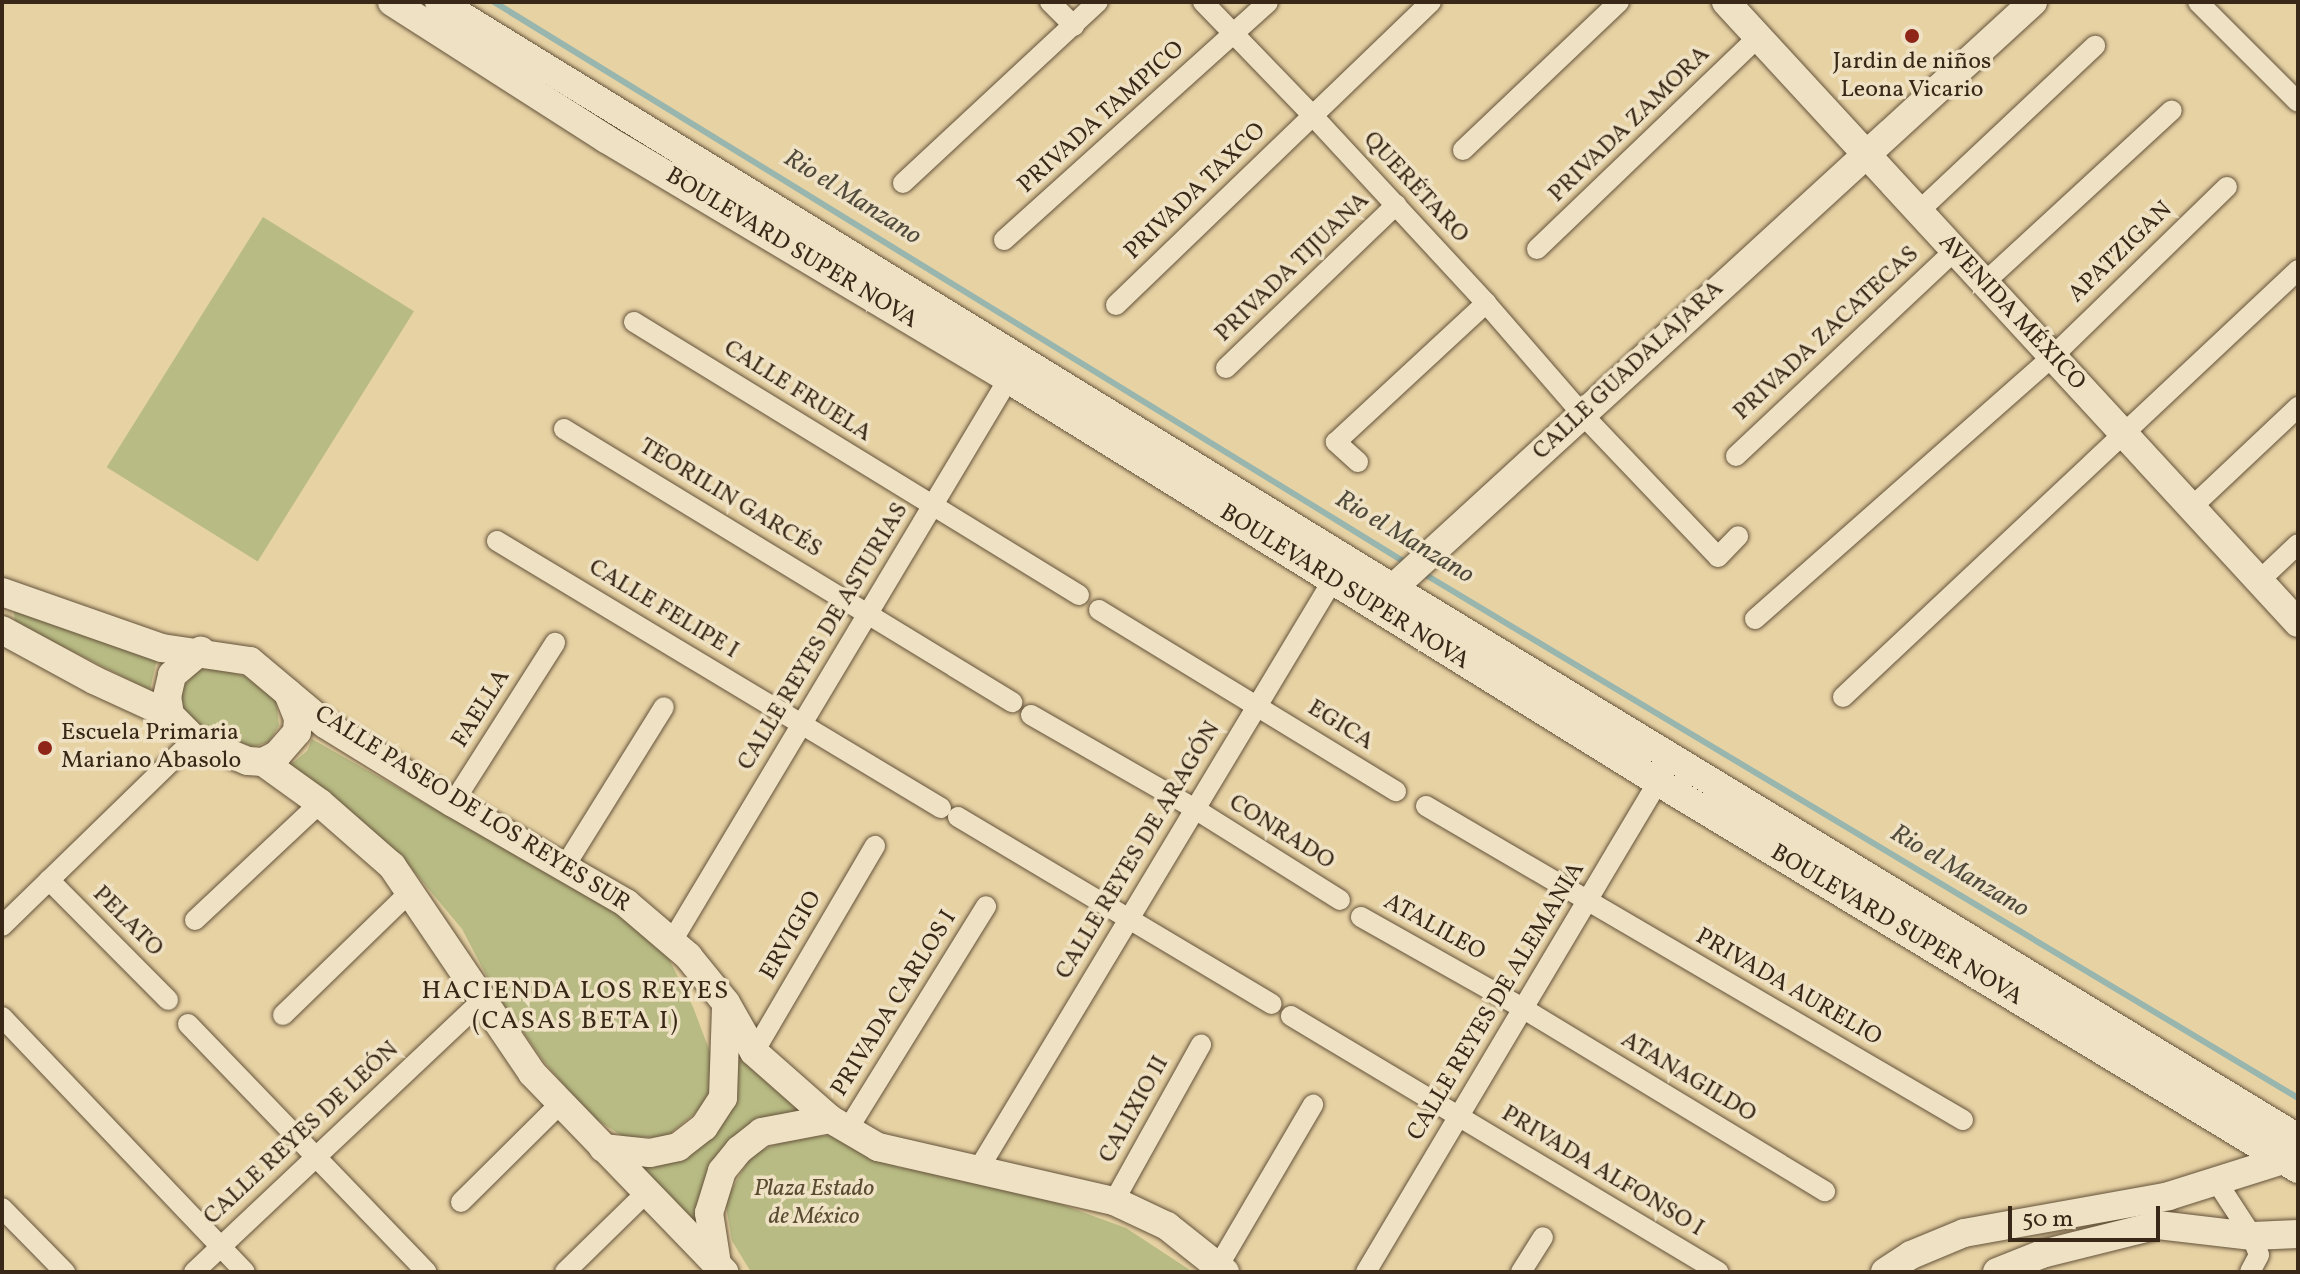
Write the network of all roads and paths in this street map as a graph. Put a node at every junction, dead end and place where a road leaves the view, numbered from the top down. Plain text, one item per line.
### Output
1 (392, 2) edge
2 (439, 2) edge
3 (1050, 2) edge
4 (1098, 2) edge
5 (1203, 2) edge
6 (1268, 2) edge
7 (1431, 2) edge
8 (1619, 2) edge
9 (1726, 2) edge
10 (2033, 2) edge
11 (2198, 2) edge
12 (1074, 26) junction
13 (1235, 34) junction
14 (1758, 37) junction
15 (2095, 46) dead end
16 (2298, 102) edge
17 (2172, 110) dead end
18 (1313, 116) junction
19 (1463, 150) dead end
20 (1865, 153) junction
21 (903, 183) dead end
22 (2227, 187) dead end
23 (1396, 205) junction
24 (1918, 212) junction
25 (1004, 240) dead end
26 (1537, 249) dead end
27 (1954, 251) junction
28 (2298, 270) edge
29 (1984, 283) junction
30 (1486, 303) junction
31 (1116, 305) dead end
32 (634, 322) dead end
33 (2052, 357) junction
34 (1226, 368) dead end
35 (1014, 370) junction
36 (2298, 407) edge
37 (1582, 414) junction
38 (564, 429) dead end
39 (2123, 434) junction
40 (1736, 456) dead end
41 (1358, 462) dead end
42 (932, 507) junction
43 (2192, 507) junction
44 (1738, 536) dead end
45 (497, 541) dead end
46 (2298, 544) edge
47 (1339, 570) junction
48 (2260, 580) junction
49 (1397, 584) junction
50 (2, 592) edge
51 (1079, 595) dead end
52 (1099, 610) dead end
53 (868, 613) junction
54 (1755, 619) dead end
55 (2298, 623) edge
56 (2, 630) edge
57 (555, 643) dead end
58 (201, 651) junction
59 (288, 693) junction
60 (1843, 697) dead end
61 (1012, 702) dead end
62 (1257, 705) junction
63 (664, 707) dead end
64 (170, 715) junction
65 (1031, 715) dead end
66 (802, 724) junction
67 (194, 739) junction
68 (1673, 758) junction
69 (263, 762) junction
70 (1658, 782) junction
71 (1396, 791) dead end
72 (320, 803) junction
73 (453, 803) junction
74 (1426, 806) dead end
75 (1195, 809) junction
76 (875, 846) dead end
77 (565, 866) junction
78 (49, 880) junction
79 (410, 892) junction
80 (1340, 900) dead end
81 (1587, 901) junction
82 (986, 906) dead end
83 (1361, 917) dead end
84 (1130, 918) junction
85 (195, 920) dead end
86 (2, 926) edge
87 (672, 941) junction
88 (168, 1000) dead end
89 (482, 1001) junction
90 (726, 1003) junction
91 (1272, 1004) dead end
92 (1524, 1009) junction
93 (283, 1015) dead end
94 (1291, 1016) dead end
95 (2, 1017) edge
96 (188, 1024) dead end
97 (1201, 1045) dead end
98 (754, 1052) junction
99 (560, 1104) junction
100 (1313, 1105) dead end
101 (1460, 1116) junction
102 (1963, 1120) dead end
103 (839, 1124) junction
104 (603, 1148) junction
105 (2294, 1155) edge
106 (316, 1157) junction
107 (978, 1170) junction
108 (2215, 1179) junction
109 (1825, 1191) dead end
110 (647, 1192) junction
111 (1114, 1201) junction
112 (461, 1202) dead end
113 (2, 1208) edge
114 (2298, 1234) edge
115 (2252, 1236) junction
116 (1543, 1237) dead end
117 (221, 1247) junction
118 (720, 1268) edge
119 (1222, 1269) edge
120 (65, 1272) edge
121 (194, 1272) edge
122 (245, 1272) edge
123 (427, 1272) edge
124 (565, 1272) edge
125 (1366, 1272) edge
126 (1521, 1272) edge
127 (1718, 1272) edge
128 (1885, 1272) edge
129 (1997, 1272) edge
130 (2250, 1272) edge

1 - 35 street, BOULEVARD SUPER NOVA
2 - 35 street, BOULEVARD SUPER NOVA
3 - 12 street
4 - 12 street
5 - 13 street, QUERÉTARO
6 - 13 street, PRIVADA TAMPICO
7 - 18 street, PRIVADA TAXCO
8 - 19 street
9 - 14 street, AVENIDA MÉXICO
10 - 20 street, CALLE GUADALAJARA
11 - 16 street
12 - 21 street
13 - 18 street, QUERÉTARO
13 - 25 street, PRIVADA TAMPICO
14 - 20 street, AVENIDA MÉXICO
14 - 26 street, PRIVADA ZAMORA
15 - 24 street
17 - 29 street
18 - 23 street, QUERÉTARO
18 - 31 street, PRIVADA TAXCO
20 - 24 street, AVENIDA MÉXICO
20 - 37 street, CALLE GUADALAJARA
22 - 33 street, APATZIGAN
23 - 30 street, QUERÉTARO
23 - 34 street, PRIVADA TIJUANA
24 - 27 street, AVENIDA MÉXICO
27 - 29 street, AVENIDA MÉXICO
27 - 40 street, PRIVADA ZACATECAS
28 - 39 street
29 - 33 street, AVENIDA MÉXICO
30 - 37 street, QUERÉTARO
30 - 41 street
32 - 42 street, CALLE FRUELA
33 - 39 street, AVENIDA MÉXICO
33 - 54 street, APATZIGAN
35 - 42 street, CALLE REYES DE ASTURIAS
35 - 47 street, BOULEVARD SUPER NOVA
36 - 43 street
37 - 44 street, QUERÉTARO
37 - 49 street, CALLE GUADALAJARA
38 - 53 street, TEORILIN GARCÉS
39 - 43 street, AVENIDA MÉXICO
39 - 60 street
42 - 51 street, CALLE FRUELA
42 - 53 street, CALLE REYES DE ASTURIAS
43 - 48 street, AVENIDA MÉXICO
45 - 66 street, CALLE FELIPE I
46 - 48 street
47 - 49 street, BOULEVARD SUPER NOVA
47 - 62 street, CALLE REYES DE ARAGÓN
47 - 70 street, BOULEVARD SUPER NOVA
48 - 55 street, AVENIDA MÉXICO
49 - 68 street, BOULEVARD SUPER NOVA
50 - 58 street, CALLE PASEO DE LOS REYES SUR
52 - 62 street, EGICA
53 - 61 street, TEORILIN GARCÉS
53 - 66 street, CALLE REYES DE ASTURIAS
56 - 64 street
57 - 73 street, FAELLA
58 - 59 street, CALLE PASEO DE LOS REYES SUR
58 - 64 street
59 - 69 street
59 - 73 street, CALLE PASEO DE LOS REYES SUR
62 - 71 street, EGICA
62 - 75 street, CALLE REYES DE ARAGÓN
63 - 77 street
64 - 67 street
65 - 75 street, CONRADO
66 - 84 street, CALLE FELIPE I
66 - 87 street, CALLE REYES DE ASTURIAS
67 - 69 street
67 - 78 street
68 - 70 street, CALLE REYES DE ALEMANIA
68 - 105 street, BOULEVARD SUPER NOVA
69 - 72 street
70 - 81 street, CALLE REYES DE ALEMANIA
70 - 105 street, BOULEVARD SUPER NOVA
72 - 79 street
72 - 85 street
73 - 77 street, CALLE PASEO DE LOS REYES SUR
74 - 81 street, PRIVADA AURELIO
75 - 80 street, CONRADO
75 - 84 street, CALLE REYES DE ARAGÓN
76 - 98 street, ERVIGIO
77 - 87 street, CALLE PASEO DE LOS REYES SUR
78 - 86 street
78 - 88 street, PELATO
79 - 89 street
79 - 93 street
81 - 92 street, CALLE REYES DE ALEMANIA
81 - 102 street, PRIVADA AURELIO
82 - 103 street, PRIVADA CARLOS I
83 - 92 street, ATALILEO
84 - 91 street, CALLE FELIPE I
84 - 107 street, CALLE REYES DE ARAGÓN
87 - 90 street, CALLE PASEO DE LOS REYES SUR
89 - 99 street
89 - 106 street, CALLE REYES DE LEÓN
90 - 98 street, CALLE PASEO DE LOS REYES SUR
90 - 104 street
92 - 101 street, CALLE REYES DE ALEMANIA
92 - 109 street, ATANAGILDO
94 - 101 street, PRIVADA ALFONSO I
95 - 117 street
96 - 106 street
97 - 111 street, CALIXIO II
98 - 103 street, CALLE PASEO DE LOS REYES SUR
99 - 104 street
99 - 112 street
100 - 119 street
101 - 125 street, CALLE REYES DE ALEMANIA
101 - 127 street, PRIVADA ALFONSO I
103 - 107 street, CALLE PASEO DE LOS REYES SUR
103 - 118 street
104 - 110 street
105 - 108 street
106 - 117 street, CALLE REYES DE LEÓN
106 - 123 street
107 - 111 street, CALLE PASEO DE LOS REYES SUR
108 - 115 street
108 - 128 street
110 - 118 street
110 - 124 street
111 - 119 street, CALLE PASEO DE LOS REYES SUR
113 - 120 street
114 - 115 street
115 - 129 street
115 - 130 street
116 - 126 street
117 - 121 street, CALLE REYES DE LEÓN
117 - 122 street

